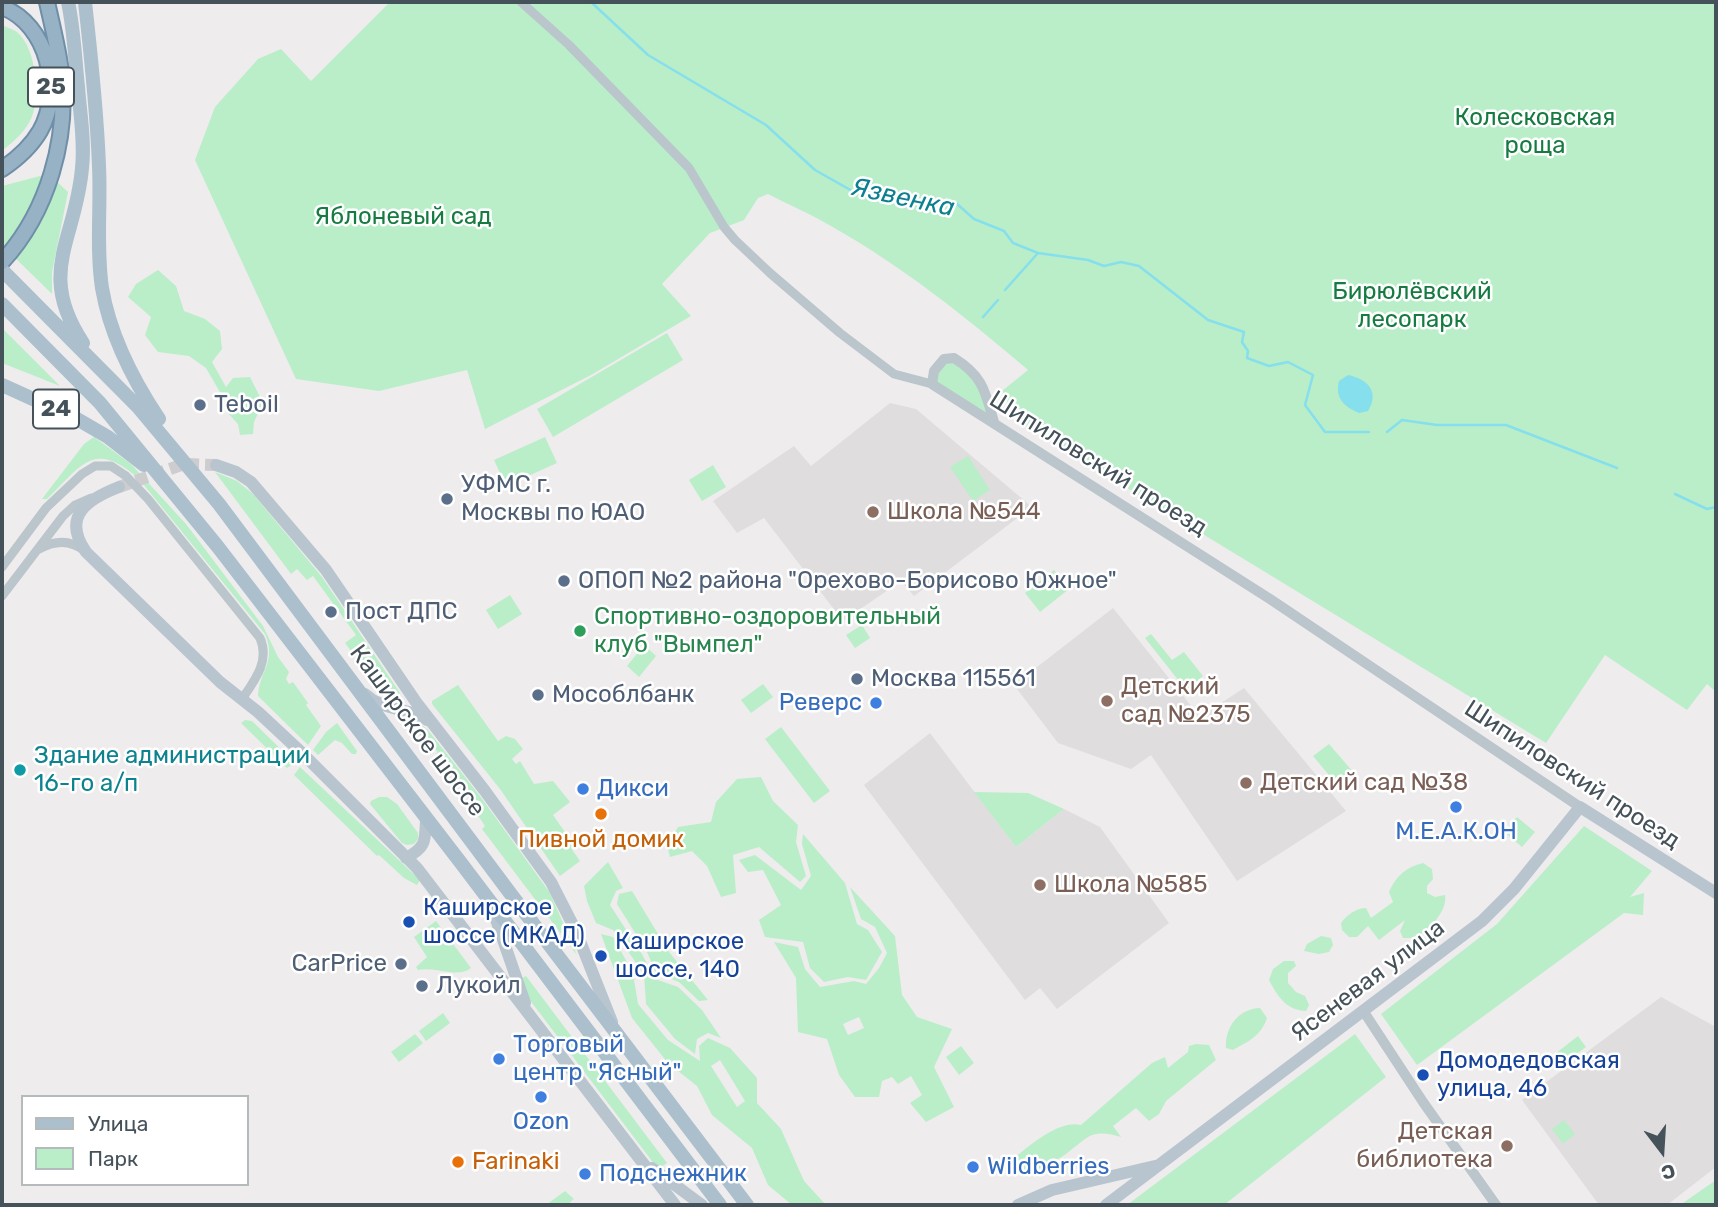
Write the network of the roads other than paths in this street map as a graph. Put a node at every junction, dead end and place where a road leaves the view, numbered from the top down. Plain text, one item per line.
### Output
1 (47, 2) edge
2 (68, 2) edge
3 (85, 2) edge
4 (521, 2) edge
5 (2, 7) edge
6 (2, 169) edge
7 (2, 262) edge
8 (2, 270) edge
9 (2, 304) edge
10 (97, 365) junction
11 (2, 384) edge
12 (932, 384) junction
13 (994, 422) junction
14 (185, 462) junction
15 (216, 465) tunnel mouth
16 (164, 481) junction
17 (119, 487) tunnel mouth
18 (98, 495) junction
19 (35, 552) junction
20 (86, 552) junction
21 (2, 567) edge
22 (2, 596) edge
23 (351, 681) junction
24 (242, 699) junction
25 (435, 727) junction
26 (1580, 807) junction
27 (426, 819) junction
28 (406, 858) junction
29 (1716, 893) edge
30 (490, 901) junction
31 (528, 1012) junction
32 (1364, 1012) junction
33 (617, 1032) junction
34 (640, 1160) junction
35 (1159, 1166) junction
36 (675, 1205) edge
37 (702, 1205) edge
38 (720, 1205) edge
39 (747, 1205) edge
40 (1018, 1205) edge
41 (1107, 1205) edge
42 (1496, 1205) edge

1 - 7 highway
2 - 10 main road
3 - 14 main road
4 - 12 street, Шипиловский проезд
5 - 6 highway, 25
8 - 10 main road, Каширское шоссе
9 - 16 main road, Каширское шоссе
10 - 14 main road, Каширское шоссе
11 - 16 main road, 24
12 - 13 street, Шипиловский проезд
12 - 13 street
13 - 26 street, Шипиловский проезд
14 - 23 main road, Каширское шоссе
15 - 25 main road
16 - 27 main road, Каширское шоссе
17 - 18 main road
18 - 19 street
18 - 20 main road
19 - 20 street
19 - 22 street
20 - 24 main road
21 - 24 street
23 - 25 main road
23 - 33 main road, Каширское шоссе
24 - 28 main road
25 - 33 main road
26 - 29 main road, Шипиловский проезд
26 - 32 main road, Ясеневая улица
27 - 28 main road
27 - 30 main road, Каширское шоссе
28 - 31 main road
30 - 31 main road
30 - 38 main road, Каширское шоссе
31 - 34 main road
32 - 35 main road, Ясеневая улица
32 - 42 street
33 - 39 main road, Каширское шоссе
34 - 36 main road
34 - 37 main road
35 - 40 main road, Ясеневая улица
35 - 41 main road, Ясеневая улица

